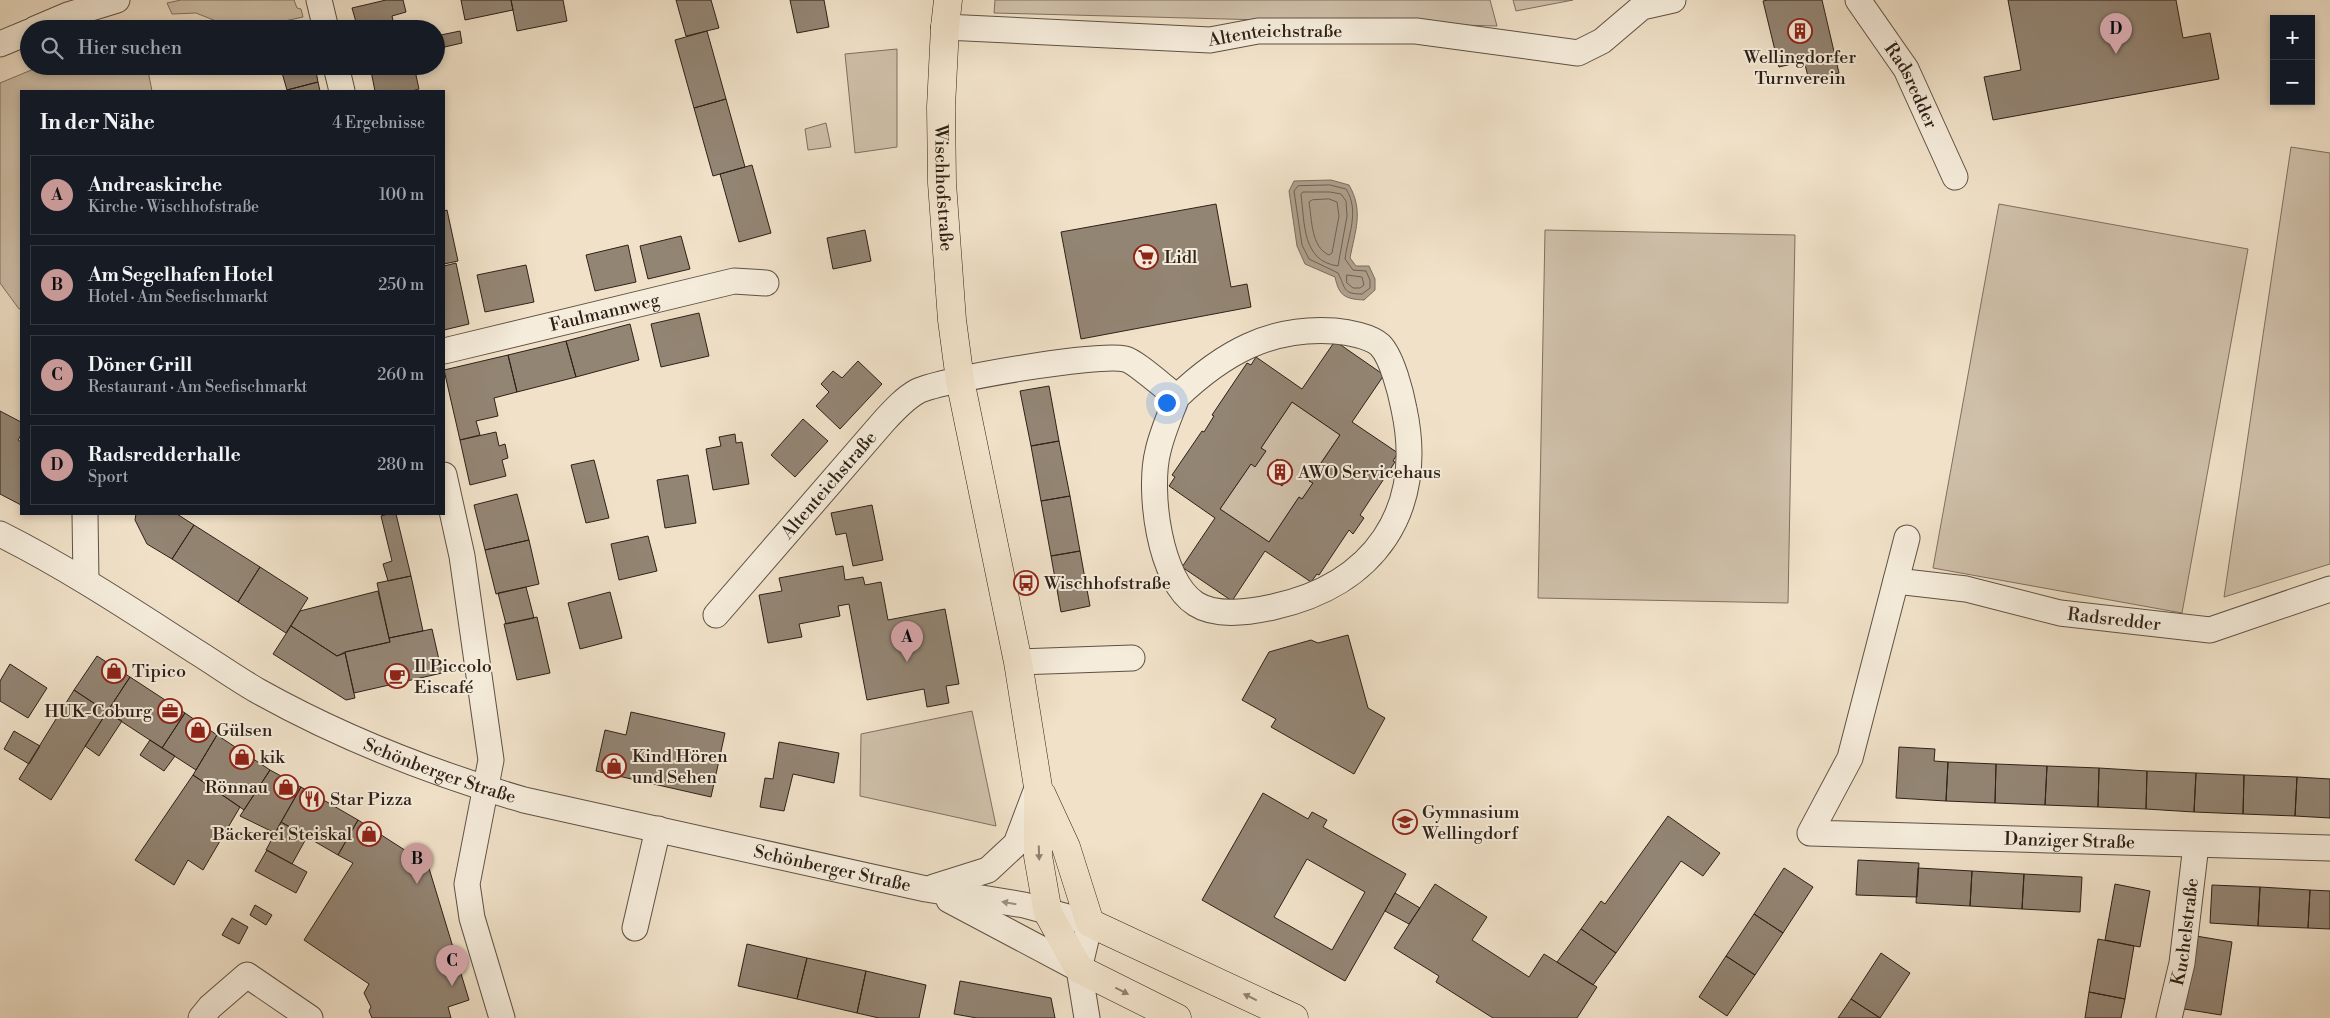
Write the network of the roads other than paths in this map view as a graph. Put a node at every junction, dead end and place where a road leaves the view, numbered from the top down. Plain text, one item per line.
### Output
1 (117, 0) edge
2 (319, 0) edge
3 (948, 0) edge
4 (1673, 0) edge
5 (1858, 0) edge
6 (56, 20) edge
7 (324, 20) edge
8 (945, 27) junction
9 (20, 36) edge
10 (0, 44) edge
11 (338, 75) edge
12 (342, 90) edge
13 (1955, 177) dead end
14 (766, 282) dead end
15 (445, 351) edge
16 (960, 380) junction
17 (1177, 397) junction
18 (445, 480) edge
19 (85, 515) edge
20 (0, 534) edge
21 (1907, 538) dead end
22 (86, 581) junction
23 (1896, 581) junction
24 (2330, 589) edge
25 (716, 615) dead end
26 (1132, 658) dead end
27 (1018, 662) junction
28 (1038, 787) junction
29 (487, 789) junction
30 (658, 829) junction
31 (2196, 845) junction
32 (2330, 848) edge
33 (926, 889) junction
34 (1048, 913) junction
35 (1090, 923) junction
36 (635, 928) dead end
37 (1079, 969) junction
38 (201, 1018) edge
39 (310, 1018) edge
40 (502, 1018) edge
41 (1087, 1018) edge
42 (1177, 1018) edge
43 (1294, 1018) edge
44 (2169, 1018) edge

1 - 6 street
2 - 7 street
3 - 8 main road, Wischhofstraße
4 - 8 street, Altenteichstraße
5 - 13 street, Radsredder
8 - 16 main road, Wischhofstraße
9 - 10 street
11 - 12 street
14 - 15 street, Faulmannweg
16 - 17 street
16 - 25 street, Altenteichstraße
16 - 27 main road, Wischhofstraße
17 - 17 street
18 - 29 street
19 - 22 street
20 - 22 street, Schönberger Straße
21 - 23 street
22 - 29 street, Schönberger Straße
23 - 24 street, Radsredder
23 - 31 street, Danziger Straße
26 - 27 street
27 - 28 main road, Wischhofstraße
28 - 33 street, Schönberger Straße
28 -> 34 main road, Wischhofstraße
28 - 35 main road
29 - 30 street, Schönberger Straße
29 - 40 street
30 - 33 street, Schönberger Straße
30 - 36 street
31 - 32 street, Danziger Straße
31 - 44 street, Kuchelstraße
34 -> 33 street, Schönberger Straße
33 - 37 street, Schönberger Straße
34 - 35 street, Schönberger Straße
34 - 37 main road, Wischhofstraße
35 - 37 street
43 -> 35 main road, Schönberger Straße
37 - 41 street, Wischhofstraße
37 -> 42 main road, Schönberger Straße
38 - 39 street

